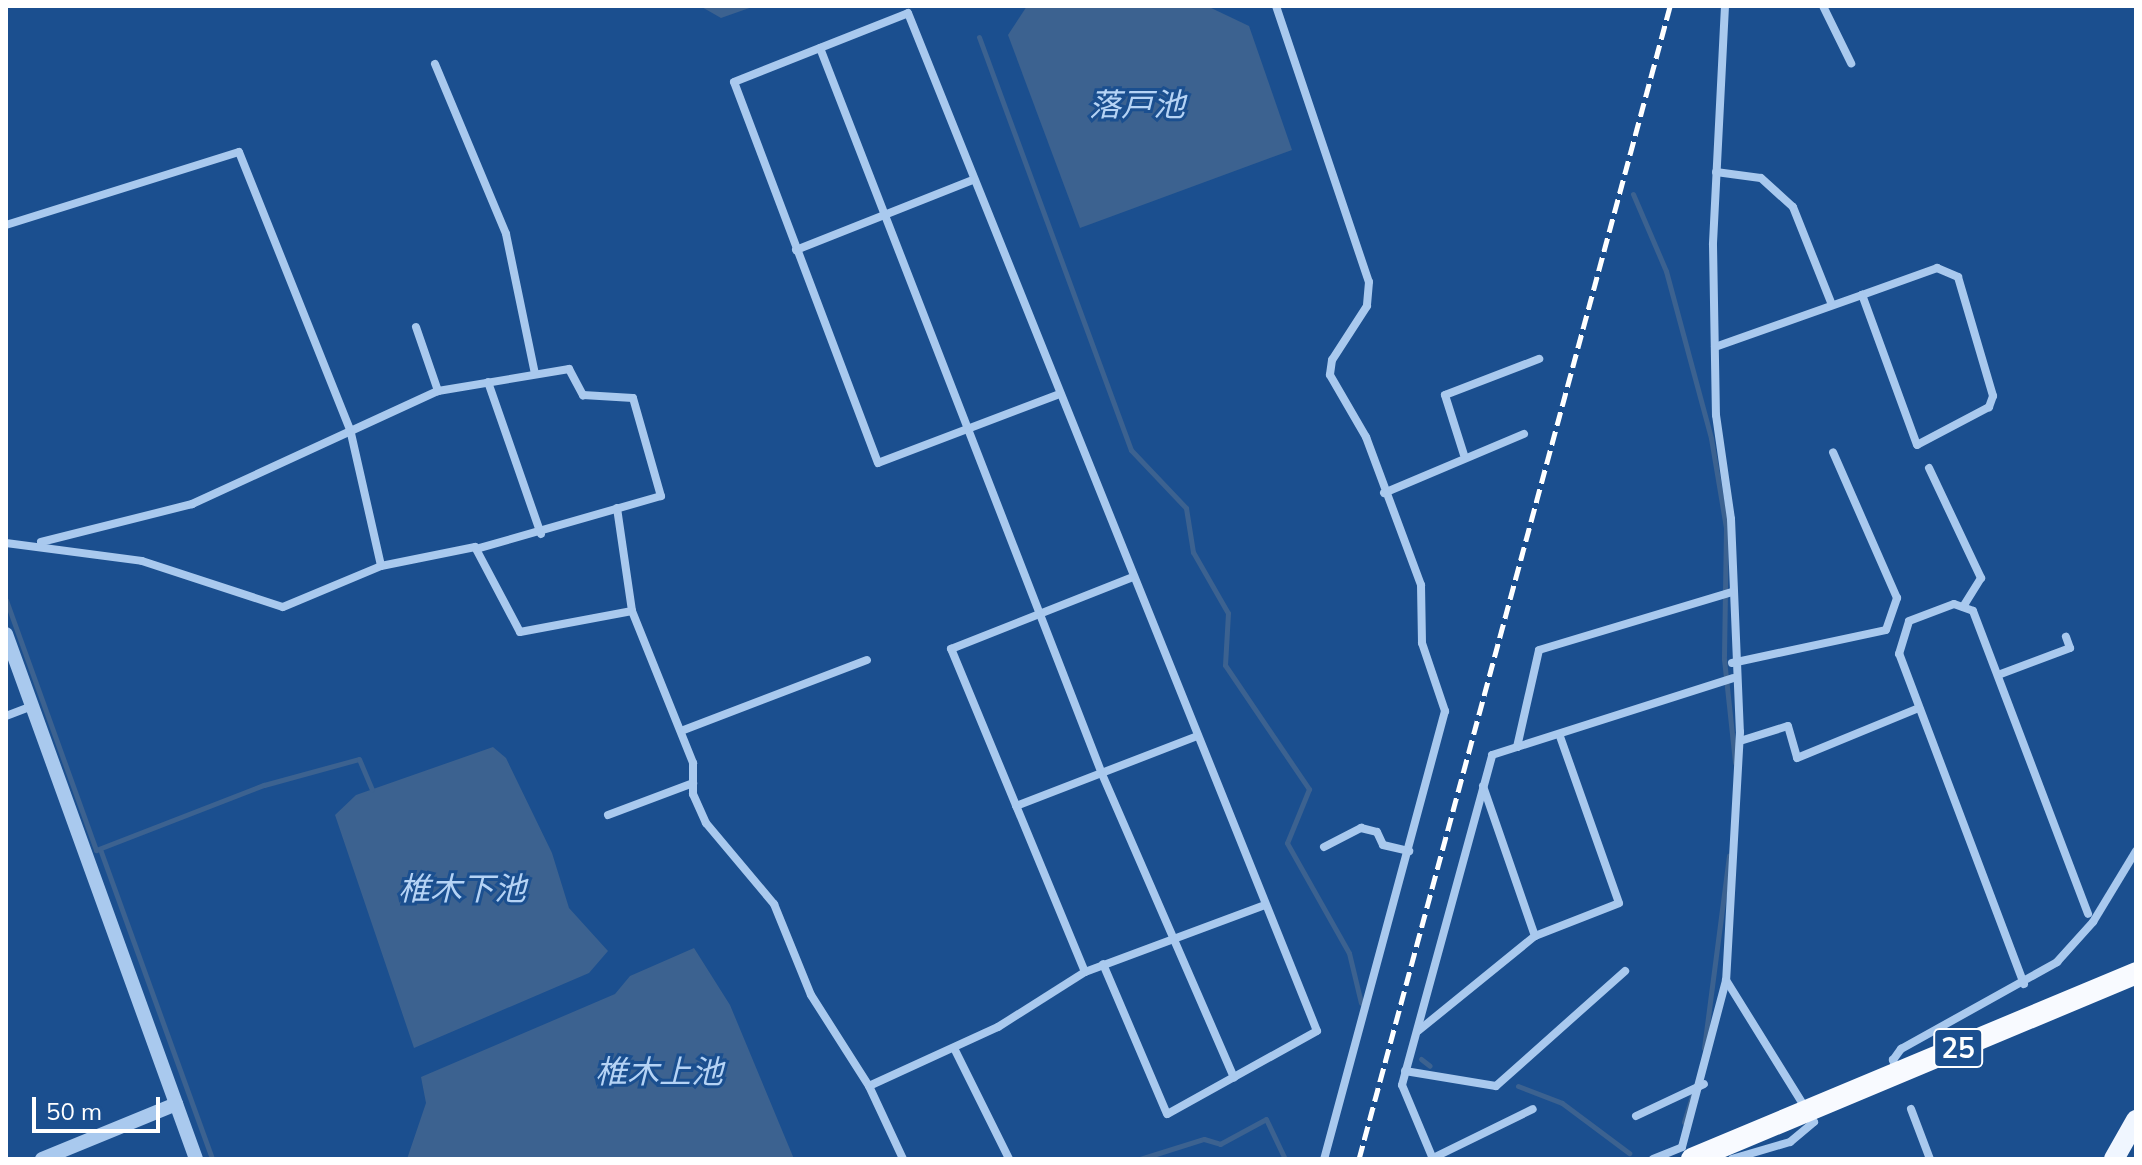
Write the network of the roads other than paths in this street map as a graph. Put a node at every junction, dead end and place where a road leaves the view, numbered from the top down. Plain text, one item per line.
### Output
1 (1276, 6) edge
2 (1725, 6) edge
3 (1823, 6) edge
4 (820, 48) junction
5 (1851, 63) dead end
6 (435, 64) dead end
7 (1716, 172) junction
8 (973, 180) junction
9 (884, 214) junction
10 (6, 225) edge
11 (796, 250) junction
12 (1862, 295) junction
13 (1832, 305) junction
14 (416, 327) dead end
15 (1715, 347) junction
16 (1539, 359) dead end
17 (535, 374) junction
18 (488, 382) junction
19 (438, 391) junction
20 (1057, 395) junction
21 (350, 429) junction
22 (969, 429) junction
23 (1524, 434) dead end
24 (1833, 452) dead end
25 (1464, 455) junction
26 (1929, 468) dead end
27 (1384, 493) junction
28 (617, 508) junction
29 (541, 534) junction
30 (6, 543) edge
31 (30, 544) junction
32 (476, 549) junction
33 (381, 566) junction
34 (1130, 578) junction
35 (1728, 593) junction
36 (1963, 607) junction
37 (632, 611) junction
38 (1041, 615) junction
39 (1889, 621) junction
40 (1907, 627) junction
41 (6, 634) edge
42 (2066, 637) dead end
43 (867, 660) dead end
44 (1732, 663) junction
45 (1998, 675) junction
46 (1729, 679) junction
47 (32, 706) junction
48 (1919, 708) junction
49 (6, 716) edge
50 (681, 731) junction
51 (1559, 734) junction
52 (1195, 737) junction
53 (1740, 741) junction
54 (1517, 747) junction
55 (1102, 774) junction
56 (693, 783) junction
57 (1483, 784) junction
58 (1016, 806) junction
59 (608, 815) dead end
60 (1324, 847) dead end
61 (1409, 851) junction
62 (2136, 851) edge
63 (1265, 905) junction
64 (2088, 914) dead end
65 (1535, 936) junction
66 (1173, 940) junction
67 (1103, 964) junction
68 (1625, 971) dead end
69 (1085, 972) junction
70 (2136, 973) edge
71 (1726, 980) junction
72 (2024, 984) junction
73 (1418, 1032) junction
74 (954, 1048) junction
75 (1405, 1071) junction
76 (1897, 1074) junction
77 (1234, 1077) junction
78 (869, 1086) junction
79 (1697, 1087) junction
80 (176, 1104) junction
81 (1533, 1109) dead end
82 (1911, 1109) dead end
83 (1809, 1110) junction
84 (1636, 1116) dead end
85 (2136, 1120) edge
86 (1433, 1158) edge
87 (42, 1159) edge
88 (196, 1159) edge
89 (903, 1159) edge
90 (1009, 1159) edge
91 (1324, 1159) edge
92 (1653, 1159) edge
93 (1692, 1159) edge
94 (1732, 1159) edge
95 (1930, 1159) edge
96 (2114, 1159) edge

1 - 27 street
2 - 7 street
3 - 5 street
4 - 8 street
4 - 9 street
4 - 11 street
6 - 17 street
7 - 13 street
7 - 15 street
8 - 9 street
8 - 20 street
9 - 11 street
9 - 22 street
10 - 21 street
11 - 22 street
12 - 12 street
12 - 13 street
13 - 15 street
14 - 19 street
15 - 35 street
16 - 25 street
17 - 18 street
17 - 28 street
18 - 19 street
18 - 29 street
19 - 21 street
20 - 22 street
20 - 34 street
21 - 31 street
21 - 33 street
22 - 38 street
23 - 25 street
24 - 39 street
25 - 27 street
26 - 36 street
27 - 61 street
28 - 29 street
28 - 37 street
29 - 32 street
30 - 31 street
31 - 33 street
32 - 33 street
32 - 37 street
34 - 38 street
34 - 52 street
35 - 44 street
35 - 54 street
36 - 40 street
36 - 45 street
37 - 50 street
38 - 55 street
38 - 58 street
39 - 40 street
39 - 44 street
40 - 48 street
41 - 47 street
42 - 45 street
43 - 50 street
44 - 46 street
45 - 64 street
46 - 51 street
46 - 53 street
47 - 49 street
47 - 80 street
48 - 53 street
48 - 72 street
50 - 56 street
51 - 54 street
51 - 65 street
52 - 55 street
52 - 63 street
53 - 71 street
54 - 57 street
55 - 58 street
55 - 66 street
56 - 59 street
56 - 78 street
57 - 65 street
57 - 73 street
58 - 69 street
60 - 61 street
61 - 91 street
62 - 72 street
63 - 66 street
63 - 77 street
65 - 73 street
66 - 67 street
66 - 77 street
67 - 69 street
67 - 77 street
68 - 75 street
69 - 74 street
70 - 76 highway, 25
71 - 79 street
71 - 83 street
72 - 76 street
73 - 75 street
74 - 78 street
74 - 90 street
75 - 86 street
76 - 83 highway, 25
78 - 89 street
79 - 84 street
79 - 92 street
80 - 87 street
80 - 88 street
81 - 86 street
82 - 95 street
83 - 93 highway, 25
83 - 94 street
85 - 96 main road

